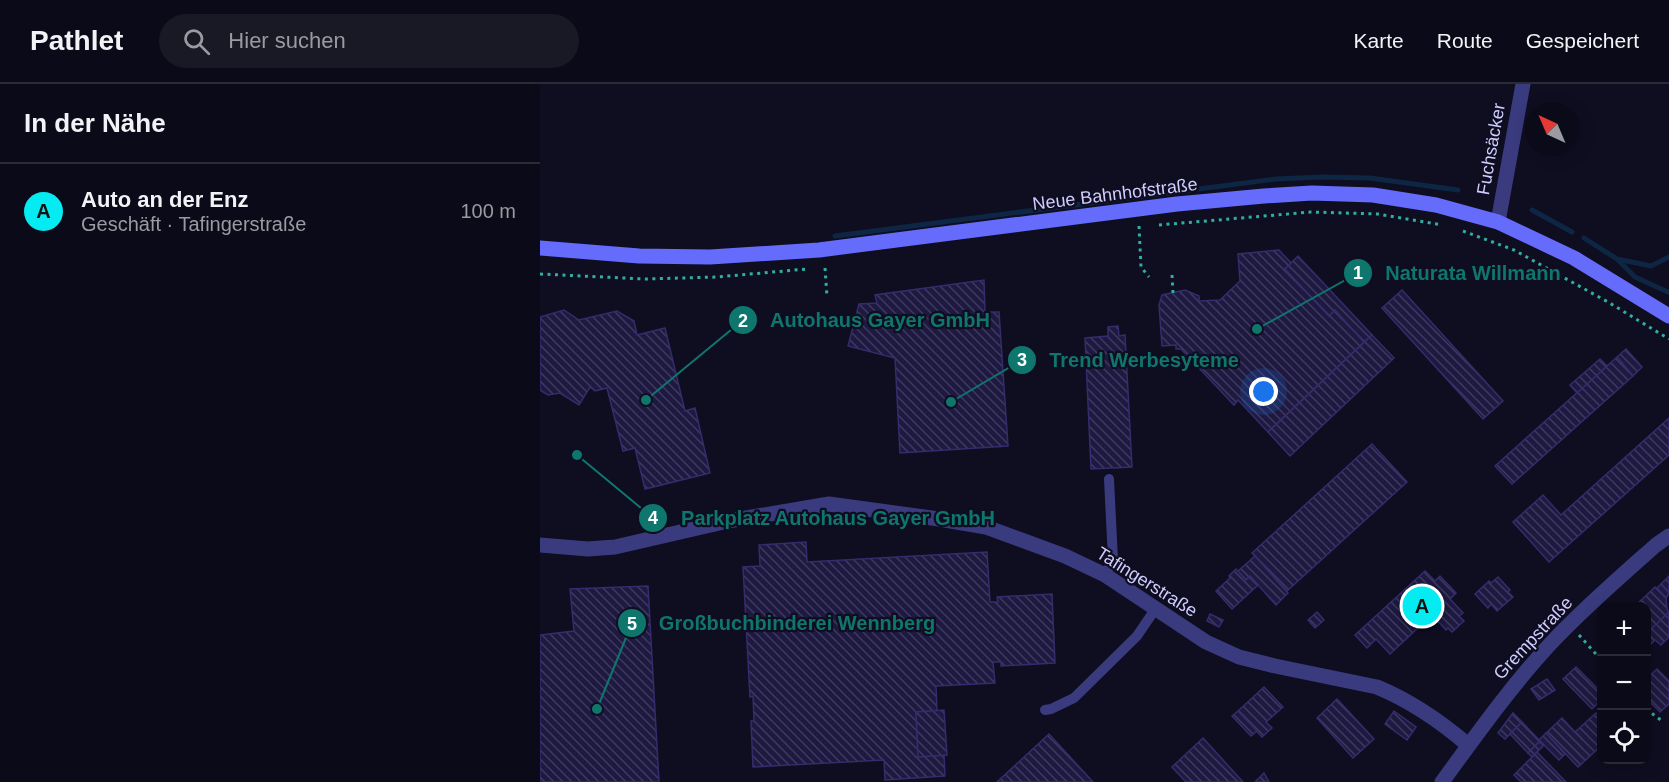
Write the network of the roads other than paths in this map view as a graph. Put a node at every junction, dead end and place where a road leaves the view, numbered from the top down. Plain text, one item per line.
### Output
1 (1523, 84) edge
2 (1498, 222) junction
3 (540, 248) edge
4 (1669, 316) edge
5 (1109, 479) dead end
6 (1669, 536) edge
7 (540, 545) edge
8 (1105, 575) junction
9 (1155, 608) junction
10 (1045, 710) dead end
11 (1468, 745) junction
12 (1442, 782) edge

1 - 2 street, Fuchsäcker
2 - 3 main road, Neue Bahnhofstraße
2 - 4 main road, Neue Bahnhofstraße
5 - 8 lane
6 - 11 street, Grempstraße
7 - 8 street, Tafingerstraße
8 - 9 street, Tafingerstraße
9 - 10 lane
9 - 11 street, Tafingerstraße
11 - 12 street, Grempstraße

